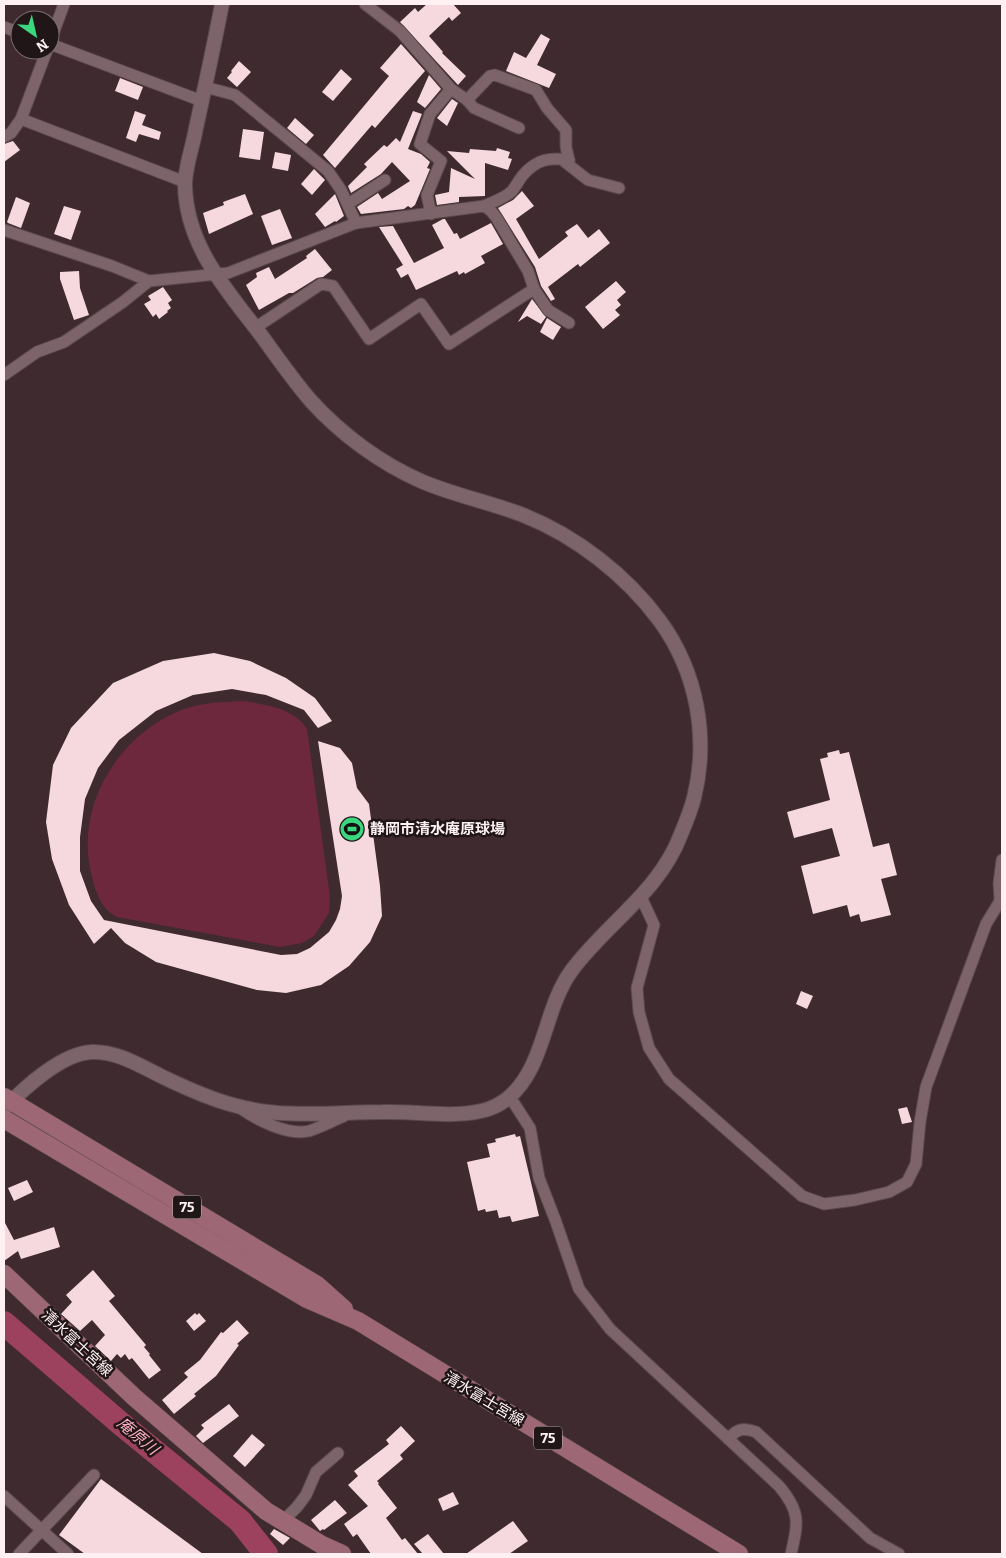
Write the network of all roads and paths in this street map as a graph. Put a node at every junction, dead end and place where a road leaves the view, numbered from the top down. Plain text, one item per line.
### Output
1 (222, 4) edge
2 (365, 4) edge
3 (60, 47) edge
4 (43, 60) edge
5 (205, 87) junction
6 (451, 89) junction
7 (467, 100) junction
8 (202, 101) junction
9 (21, 119) junction
10 (519, 128) dead end
11 (4, 137) edge
12 (569, 160) junction
13 (384, 180) dead end
14 (185, 182) junction
15 (619, 188) dead end
16 (348, 204) junction
17 (484, 206) junction
18 (431, 214) junction
19 (356, 223) junction
20 (4, 230) edge
21 (215, 275) junction
22 (149, 281) junction
23 (534, 288) junction
24 (570, 323) dead end
25 (255, 328) junction
26 (4, 375) edge
27 (1002, 860) edge
28 (641, 897) junction
29 (1001, 901) edge
30 (510, 1097) junction
31 (6, 1103) edge
32 (4, 1118) edge
33 (4, 1274) edge
34 (358, 1321) junction
35 (728, 1439) junction
36 (338, 1453) dead end
37 (94, 1475) dead end
38 (4, 1496) edge
39 (282, 1521) junction
40 (42, 1530) junction
41 (19, 1554) edge
42 (68, 1554) edge
43 (342, 1554) edge
44 (739, 1554) edge
45 (791, 1554) edge
46 (899, 1554) edge

1 - 5 street
2 - 6 street
3 - 8 street
4 - 9 street
5 - 8 street
5 - 16 street
6 - 7 street
6 - 18 street
7 - 10 street
7 - 12 street
8 - 14 street
9 - 11 street
9 - 14 street
12 - 15 street
12 - 17 street
13 - 16 street
14 - 21 street
16 - 19 street
17 - 18 street
17 - 23 street
18 - 19 street
19 - 21 street
20 - 22 street
21 - 22 street
21 - 25 street
22 - 26 street
23 - 24 street
23 - 25 street
25 - 28 street
27 - 29 street
28 - 29 street
28 - 30 street
30 - 31 street
30 - 35 street
31 - 34 main road, 清水富士宮線 / 75
32 - 34 main road, 清水富士宮線 / 75
33 - 39 main road, 清水富士宮線
34 - 44 main road, 清水富士宮線 / 75
35 - 45 street
35 - 46 street
36 - 39 street
37 - 40 street
38 - 40 street
39 - 43 main road, 清水富士宮線
40 - 41 street
40 - 42 street

